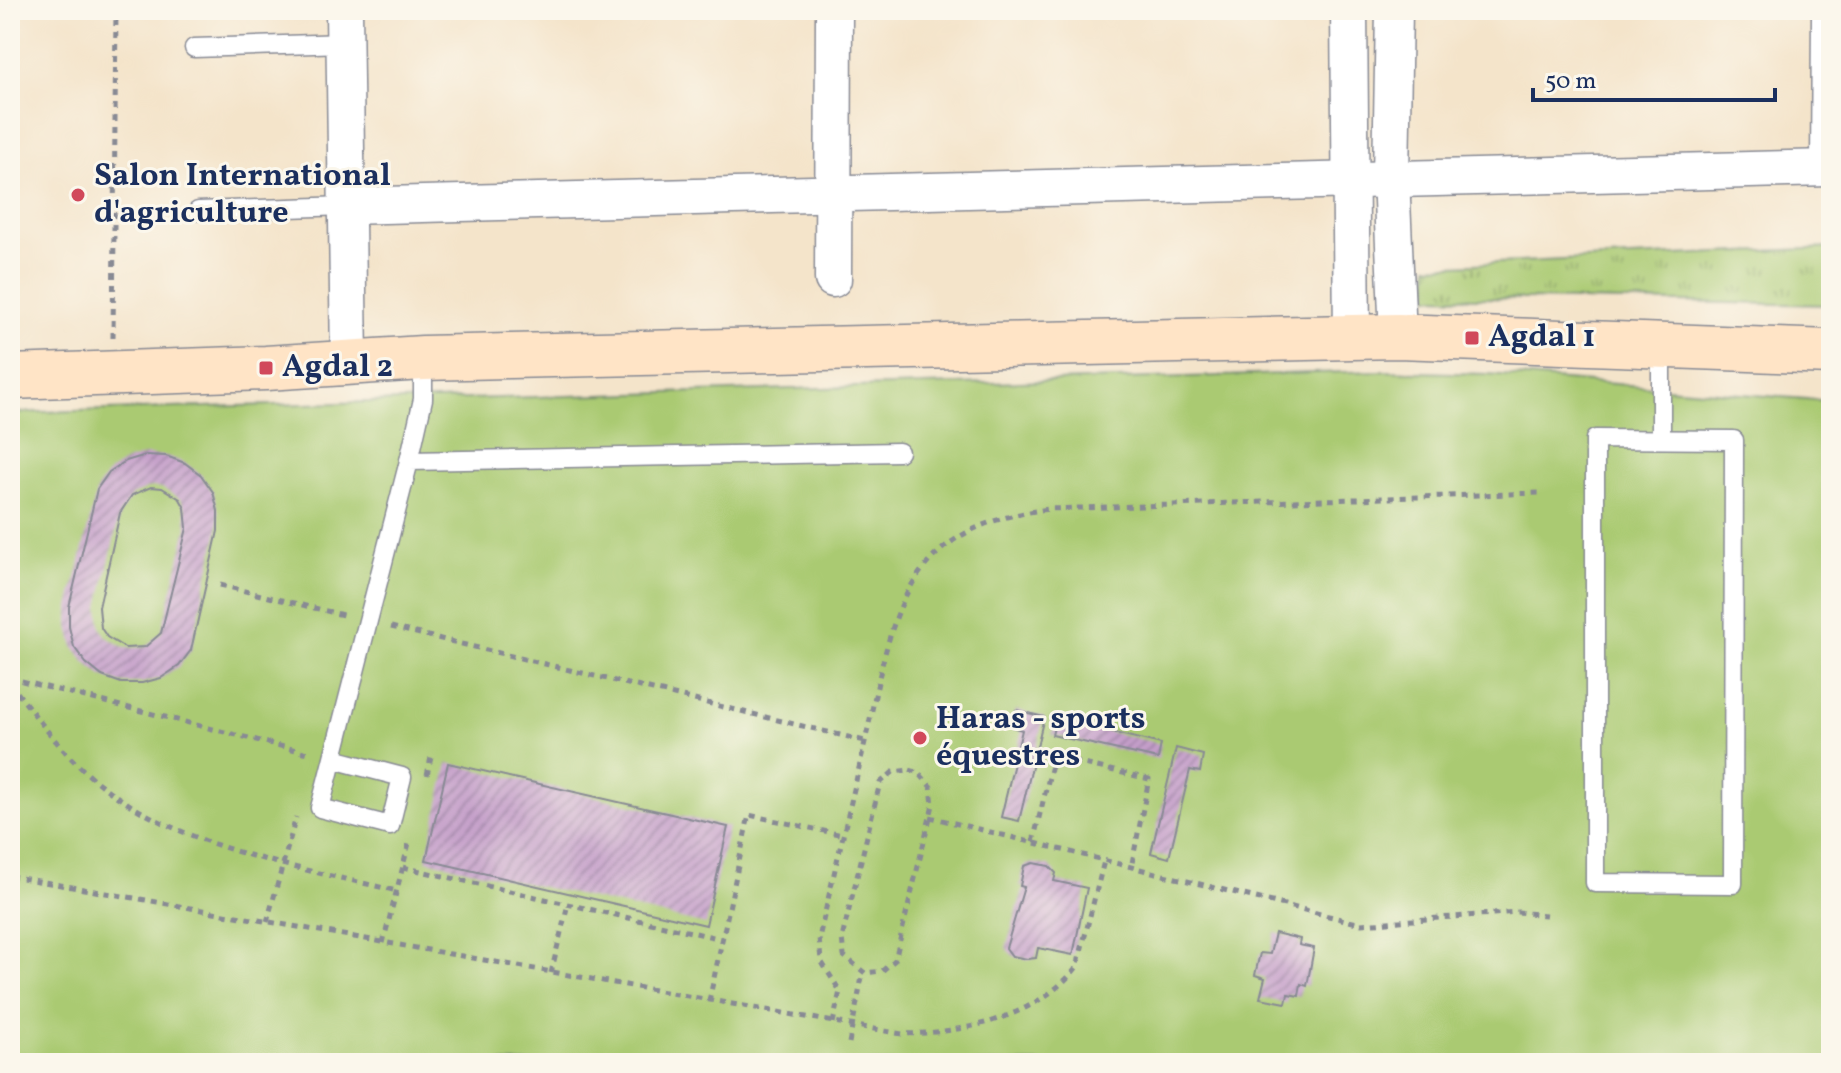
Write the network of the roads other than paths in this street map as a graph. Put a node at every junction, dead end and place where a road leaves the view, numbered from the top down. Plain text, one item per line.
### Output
1 (834, 10) edge
2 (1349, 10) edge
3 (1394, 10) edge
4 (1830, 10) edge
5 (345, 26) edge
6 (194, 48) dead end
7 (1391, 177) junction
8 (1352, 178) junction
9 (833, 191) junction
10 (346, 206) junction
11 (198, 211) dead end
12 (833, 279) dead end
13 (1398, 336) junction
14 (1352, 338) junction
15 (1661, 345) junction
16 (1831, 352) edge
17 (423, 358) junction
18 (349, 361) junction
19 (10, 377) edge
20 (1661, 439) junction
21 (899, 452) dead end
22 (409, 461) junction
23 (333, 759) junction

1 - 9 street
2 - 8 street
3 - 7 street
4 - 7 street
5 - 6 lane
5 - 10 street
7 - 8 street
7 - 13 street
8 - 9 street
8 - 14 street
9 - 10 street
9 - 12 street
10 - 11 lane
10 - 18 street
13 - 14 main road
13 - 15 main road
14 - 17 main road
15 - 16 main road
15 - 20 lane
17 - 18 main road
17 - 22 lane
18 - 19 main road
20 - 20 lane
21 - 22 lane
22 - 23 lane
23 - 23 lane

